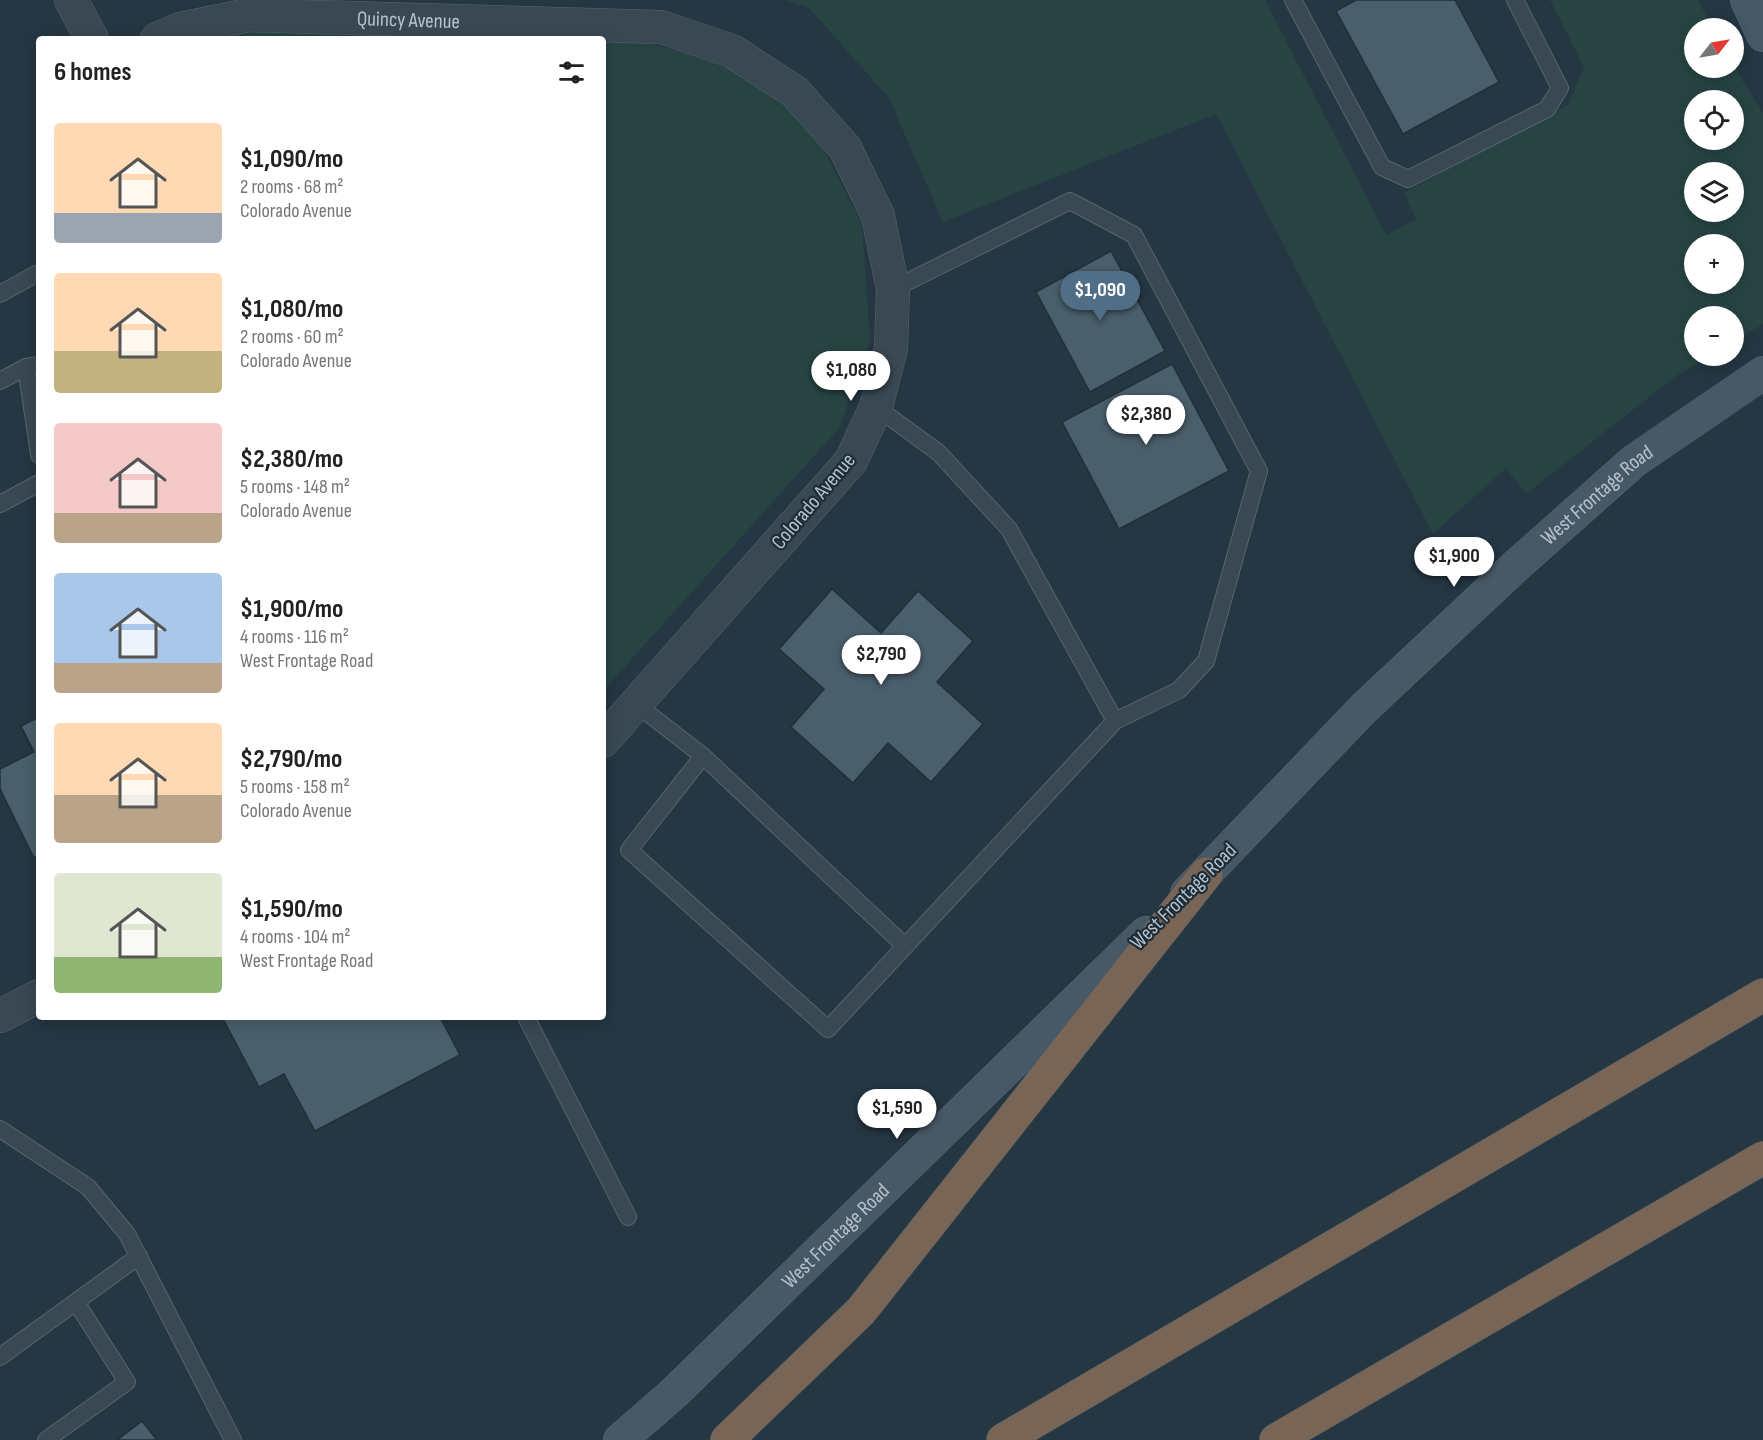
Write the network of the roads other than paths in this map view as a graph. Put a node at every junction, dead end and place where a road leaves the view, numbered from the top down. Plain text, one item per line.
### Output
1 (71, 0) edge
2 (1293, 0) edge
3 (1515, 0) edge
4 (1749, 0) edge
5 (464, 11) edge
6 (1763, 21) edge
7 (1763, 35) edge
8 (90, 36) edge
9 (164, 36) edge
10 (698, 39) joint
11 (36, 274) dead end
12 (893, 289) junction
13 (0, 294) edge
14 (32, 366) edge
15 (1763, 373) edge
16 (0, 381) edge
17 (876, 407) junction
18 (36, 416) edge
19 (36, 485) edge
20 (0, 504) edge
21 (636, 704) junction
22 (1114, 721) junction
23 (606, 738) edge
24 (703, 756) junction
25 (1206, 874) junction
26 (905, 946) junction
27 (1763, 995) edge
28 (36, 998) edge
29 (0, 1016) edge
30 (528, 1020) edge
31 (0, 1129) edge
32 (1763, 1158) edge
33 (628, 1217) dead end
34 (139, 1256) junction
35 (76, 1302) junction
36 (0, 1357) edge
37 (46, 1440) edge
38 (233, 1440) edge
39 (620, 1440) edge
40 (727, 1440) edge
41 (1003, 1440) edge
42 (1276, 1440) edge

1 - 8 street
2 - 3 lane
4 - 6 street
4 - 7 street
5 - 9 street, Quincy Avenue
5 - 10 street, Quincy Avenue
10 - 12 street, Colorado Avenue
11 - 13 lane
12 - 17 street, Colorado Avenue
12 - 22 lane
14 - 16 lane
14 - 18 lane
15 - 25 street, West Frontage Road
17 - 21 street, Colorado Avenue
17 - 22 lane
19 - 20 lane
21 - 23 street, Colorado Avenue
21 - 24 lane
22 - 26 lane
24 - 26 lane
24 - 26 lane
25 - 39 street, West Frontage Road
25 - 40 highway
27 - 41 highway
28 - 29 street
30 - 33 lane
31 - 34 lane
32 - 42 highway
34 - 35 lane
34 - 38 lane
35 - 36 lane
35 - 37 lane

